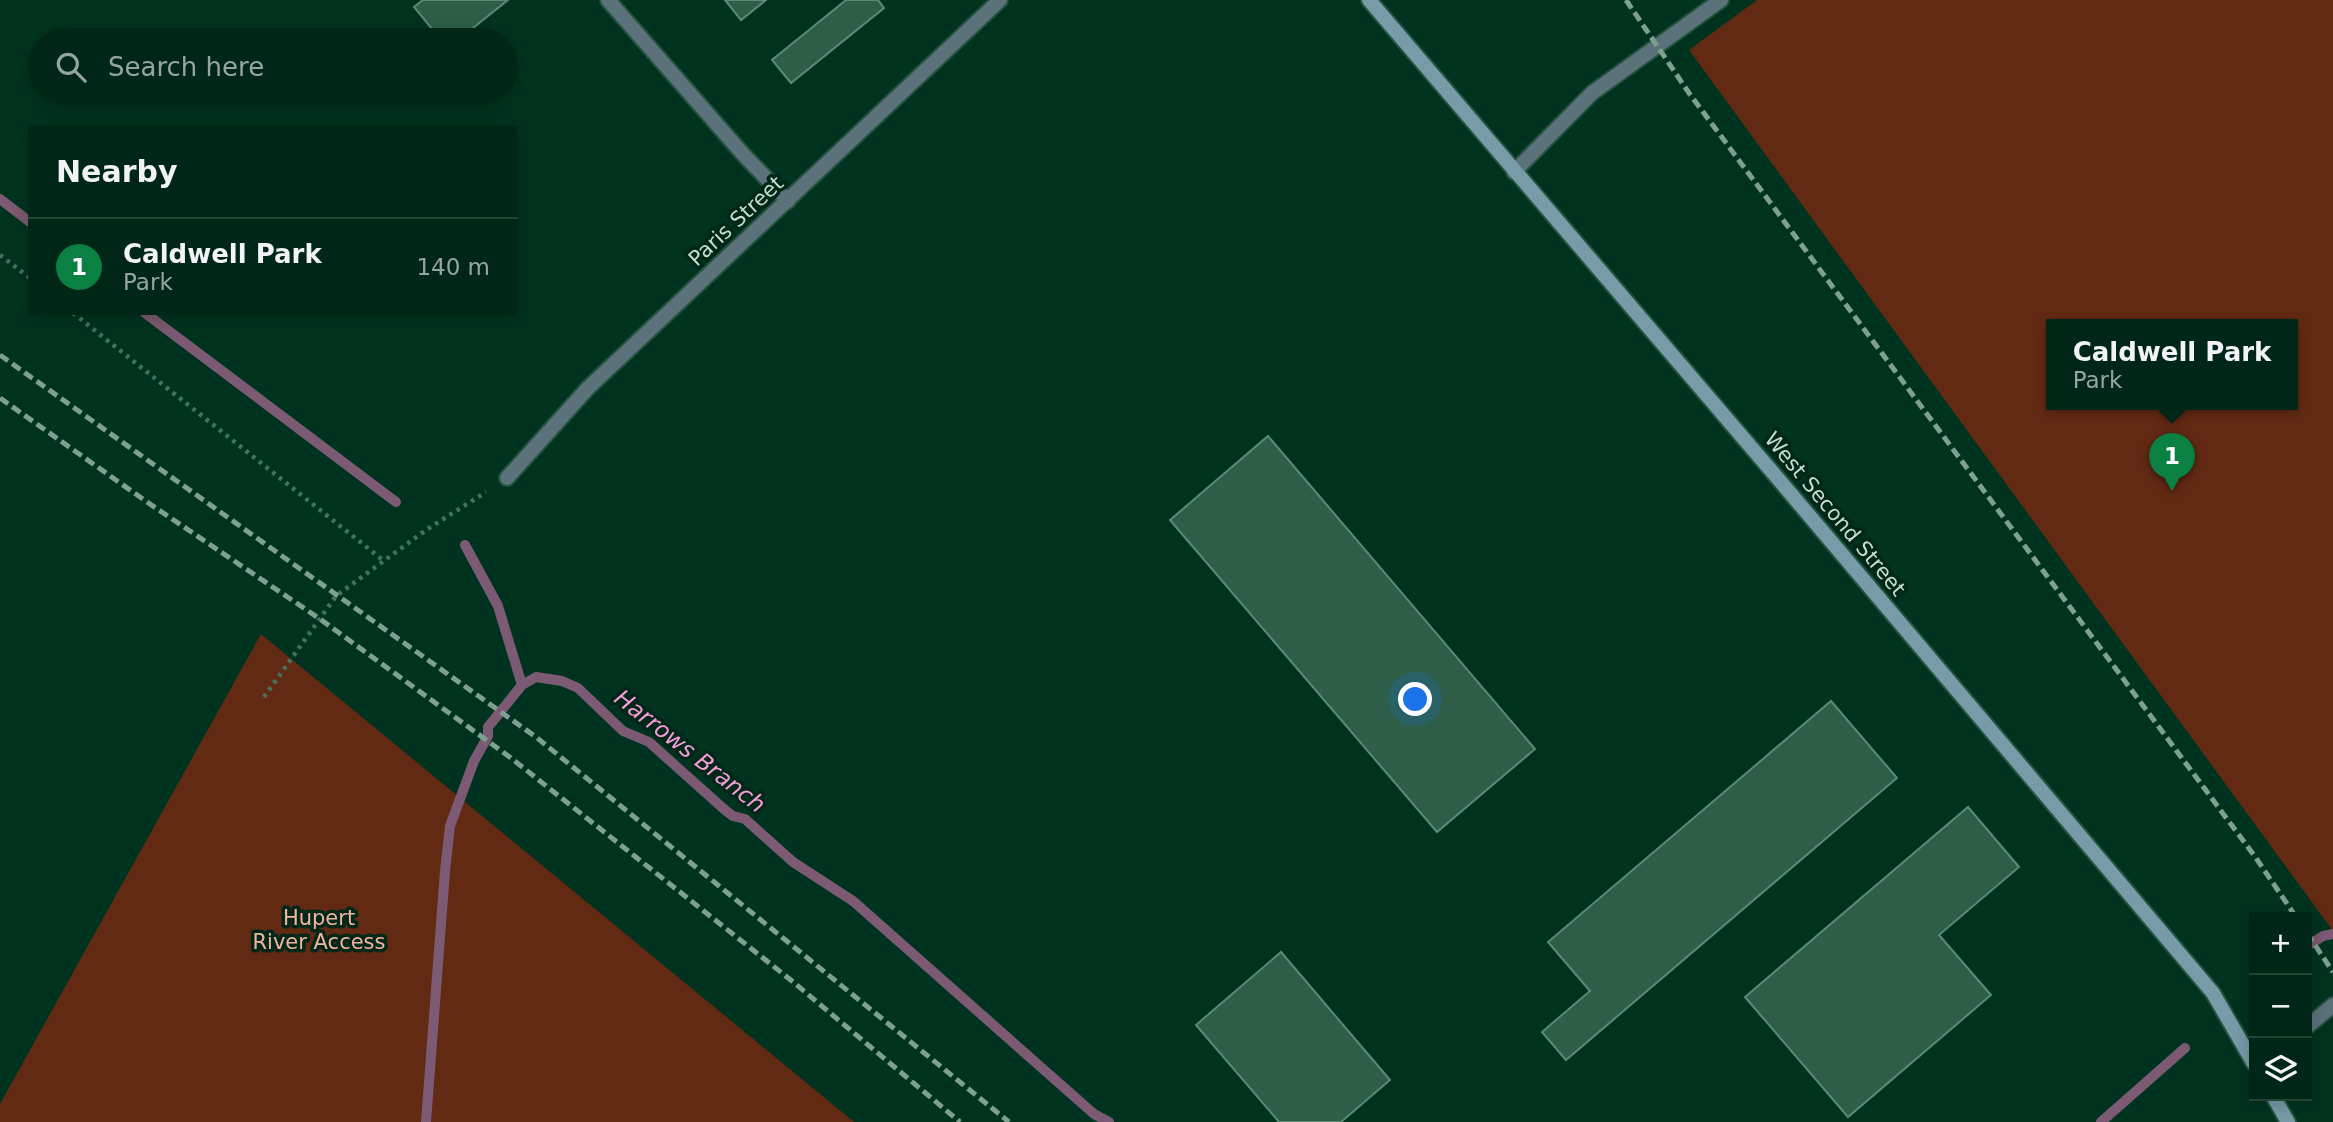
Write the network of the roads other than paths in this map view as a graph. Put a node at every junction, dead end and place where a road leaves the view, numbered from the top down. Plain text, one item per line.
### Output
1 (608, 0) edge
2 (1000, 0) edge
3 (1369, 0) edge
4 (1721, 0) edge
5 (1514, 172) junction
6 (788, 201) junction
7 (507, 478) road end
8 (2333, 1005) edge
9 (2312, 1023) edge
10 (2249, 1056) edge
11 (2276, 1101) edge
12 (2288, 1122) edge

1 - 6 street
2 - 6 street, Paris Street
3 - 5 main road, West Second Street
4 - 5 street
5 - 10 main road, West Second Street
6 - 7 street, Paris Street
8 - 9 street
11 - 12 main road

